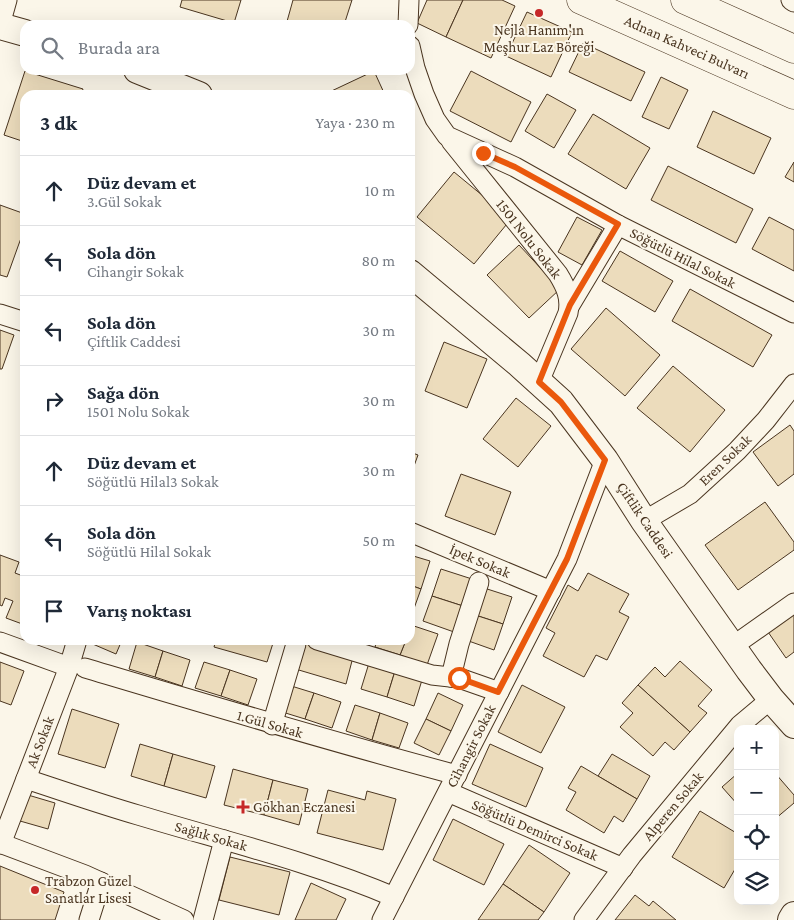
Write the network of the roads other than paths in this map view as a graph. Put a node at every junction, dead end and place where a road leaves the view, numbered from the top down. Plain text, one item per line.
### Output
1 (7, 0) edge
2 (409, 0) edge
3 (581, 0) edge
4 (685, 0) edge
5 (408, 20) edge
6 (0, 26) edge
7 (20, 32) edge
8 (794, 49) edge
9 (415, 68) edge
10 (149, 75) edge
11 (187, 90) edge
12 (794, 95) edge
13 (447, 136) junction
14 (618, 224) junction
15 (415, 277) edge
16 (570, 305) junction
17 (0, 314) edge
18 (794, 314) edge
19 (20, 320) edge
20 (539, 382) junction
21 (794, 384) edge
22 (605, 460) junction
23 (644, 521) junction
24 (415, 534) edge
25 (479, 582) dead end
26 (551, 591) junction
27 (794, 603) edge
28 (0, 642) edge
29 (78, 645) edge
30 (296, 645) edge
31 (352, 645) edge
32 (733, 646) junction
33 (366, 647) edge
34 (77, 667) junction
35 (451, 677) junction
36 (498, 692) junction
37 (771, 699) junction
38 (272, 725) junction
39 (794, 725) edge
40 (26, 778) junction
41 (452, 783) junction
42 (224, 840) junction
43 (1, 843) edge
44 (623, 868) junction
45 (101, 882) junction
46 (394, 897) junction
47 (794, 916) edge
48 (89, 920) edge
49 (184, 920) edge
50 (203, 920) edge
51 (382, 920) edge
52 (584, 920) edge
53 (791, 920) edge

1 - 6 street
2 - 5 street
3 - 12 highway, Adnan Kahveci Bulvarı
4 - 8 highway
6 - 7 street
9 - 13 street
10 - 11 street
13 - 14 street, Söğütlü Hilal Sokak
13 - 16 street, 1501 Nolu Sokak
14 - 16 street
14 - 18 street, Söğütlü Hilal Sokak
15 - 20 street, Çiftlik Caddesi
16 - 20 street
17 - 19 street
20 - 22 street, Çiftlik Caddesi
21 - 23 street, Eren Sokak
22 - 23 street, Çiftlik Caddesi
22 - 26 street, Cihangir Sokak
23 - 32 street, Çiftlik Caddesi
24 - 26 street, İpek Sokak
25 - 35 street
26 - 36 street, Cihangir Sokak
27 - 32 street
28 - 34 street, 1.Gül Sokak
29 - 34 street, Ak Sokak
30 - 38 street
31 - 33 street
32 - 37 street, Çiftlik Caddesi
33 - 35 street
34 - 38 street, 1.Gül Sokak
34 - 40 street, Ak Sokak
35 - 36 street
36 - 41 street, Cihangir Sokak
37 - 39 street, Çiftlik Caddesi
37 - 44 street, Alperen Sokak
38 - 41 street, 1.Gül Sokak
40 - 42 street, Sağlık Sokak
40 - 43 street, Ak Sokak
41 - 44 street, Söğütlü Demirci Sokak
41 - 46 street, Cihangir Sokak
42 - 46 street, Sağlık Sokak
42 - 50 street
43 - 45 street
44 - 52 street, Alperen Sokak
45 - 48 street
45 - 49 street
46 - 51 street, Cihangir Sokak
47 - 53 street

